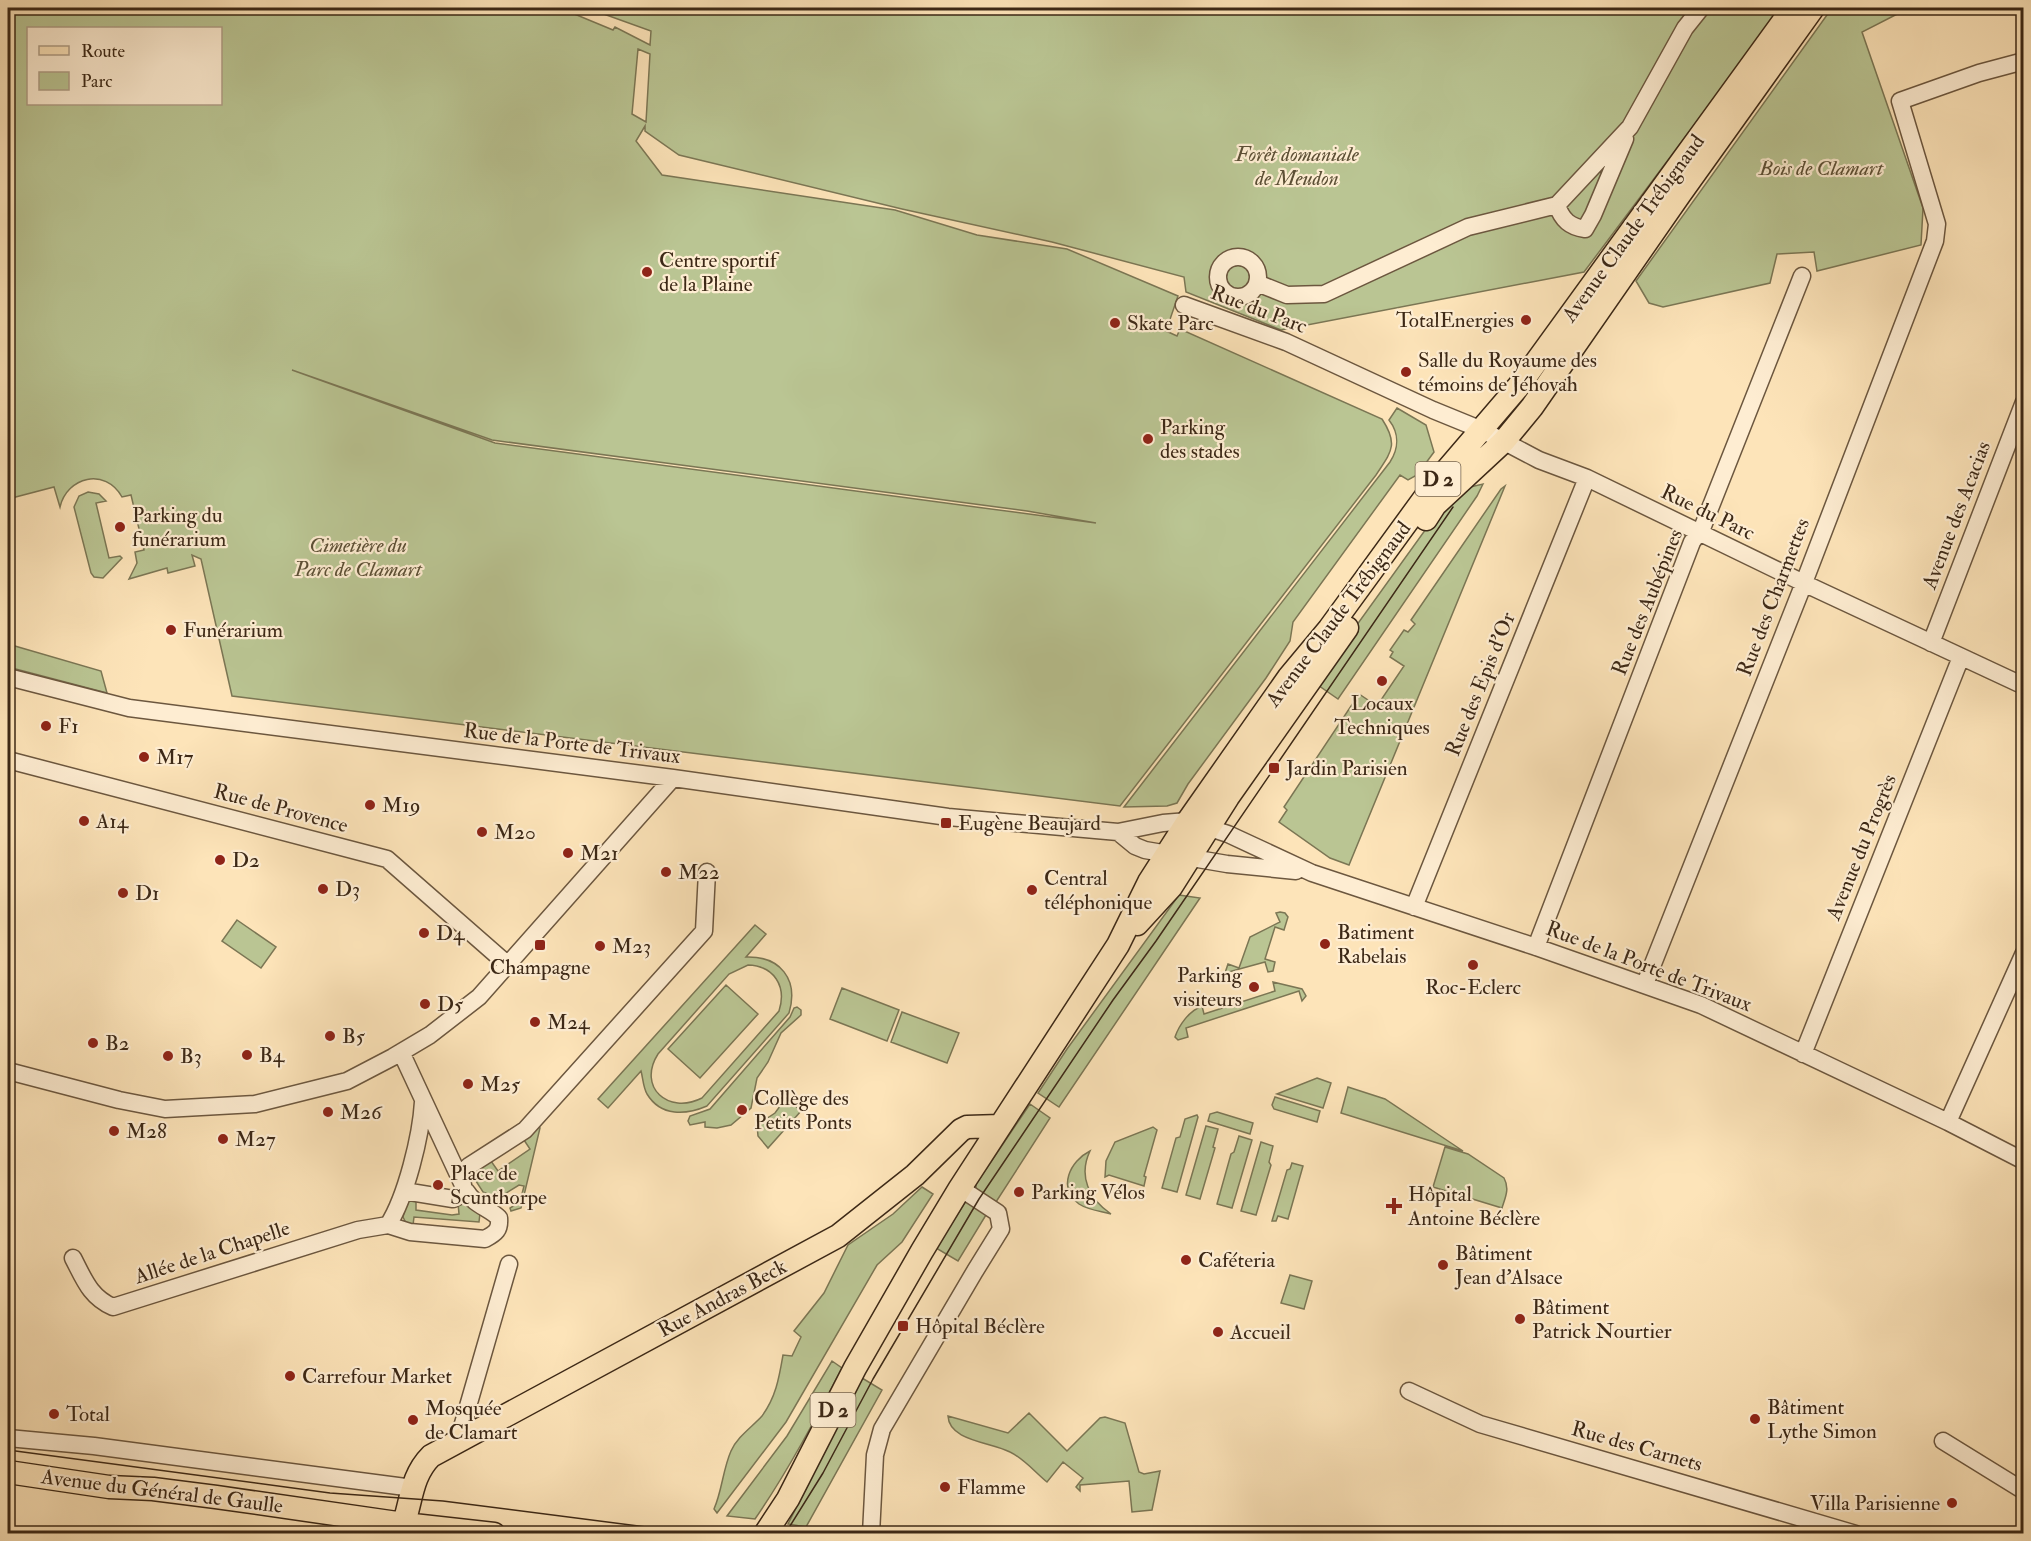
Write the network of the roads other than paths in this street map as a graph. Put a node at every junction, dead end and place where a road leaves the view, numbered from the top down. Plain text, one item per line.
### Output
1 (1701, 8) edge
2 (1793, 8) edge
3 (1813, 8) edge
4 (2024, 61) edge
5 (1630, 127) junction
6 (1557, 205) junction
7 (1802, 276) dead end
8 (1257, 283) dead end
9 (1184, 305) dead end
10 (2024, 402) edge
11 (1482, 430) junction
12 (1504, 441) junction
13 (1587, 478) junction
14 (1699, 532) junction
15 (1803, 584) junction
16 (1931, 643) junction
17 (1961, 657) junction
18 (8, 670) edge
19 (15, 679) edge
20 (2024, 686) edge
21 (8, 760) edge
22 (673, 778) junction
23 (1199, 824) junction
24 (1118, 832) junction
25 (1166, 855) junction
26 (1189, 859) junction
27 (707, 872) dead end
28 (1312, 873) junction
29 (1414, 907) junction
30 (1119, 945) junction
31 (1536, 947) junction
32 (2024, 953) edge
33 (508, 965) junction
34 (1645, 984) junction
35 (401, 1052) junction
36 (1803, 1054) junction
37 (8, 1071) edge
38 (423, 1102) junction
39 (1948, 1122) junction
40 (1000, 1126) junction
41 (2024, 1161) edge
42 (459, 1175) junction
43 (960, 1188) junction
44 (404, 1191) junction
45 (467, 1192) junction
46 (388, 1225) junction
47 (73, 1258) dead end
48 (509, 1264) dead end
49 (1409, 1391) dead end
50 (8, 1438) edge
51 (1942, 1441) dead end
52 (458, 1442) junction
53 (8, 1472) edge
54 (413, 1488) junction
55 (2024, 1491) edge
56 (402, 1529) edge
57 (494, 1533) edge
58 (765, 1533) edge
59 (872, 1533) edge
60 (1856, 1533) edge

1 - 5 street
2 - 11 main road, Avenue Claude Trébignaud / D 2
3 - 12 main road, Avenue Claude Trébignaud / D 2
4 - 15 street, Rue des Charmettes
5 - 6 street
5 - 6 street
6 - 8 street
7 - 14 street, Rue des Aubépines
9 - 11 street, Rue du Parc
10 - 16 street, Avenue des Acacias
11 - 12 street, Rue du Parc
11 - 23 main road, Avenue Claude Trébignaud / D 2
12 - 13 street, Rue du Parc
12 - 23 main road, D 2
13 - 14 street, Rue du Parc
13 - 29 street, Rue des Epis d'Or
14 - 15 street, Rue du Parc
14 - 31 street, Rue des Aubépines
15 - 16 street, Rue du Parc
15 - 34 street, Rue des Charmettes
16 - 17 street, Rue du Parc
17 - 20 street, Rue du Parc
17 - 36 street, Avenue du Progrès
18 - 19 street, Rue de la Porte de Trivaux
19 - 22 street, Rue de la Porte de Trivaux
21 - 33 street, Rue de Provence
22 - 24 street, Rue de la Porte de Trivaux
22 - 33 street
23 - 24 street, Rue de la Porte de Trivaux
23 - 25 main road, Avenue Claude Trébignaud / D 2
23 - 26 main road, Avenue Claude Trébignaud / D 2
23 - 28 street, Rue de la Porte de Trivaux
24 - 25 street, Rue de la Porte de Trivaux
25 - 26 street, Rue de la Porte de Trivaux
25 - 30 main road, Avenue Claude Trébignaud / D 2
26 - 28 street, Rue de la Porte de Trivaux
26 - 30 main road, D 2
27 - 42 street
28 - 29 street, Rue de la Porte de Trivaux
29 - 31 street, Rue de la Porte de Trivaux
30 - 40 main road, Avenue Claude Trébignaud / D 2
31 - 34 street, Rue de la Porte de Trivaux
32 - 39 street
33 - 35 street
34 - 36 street, Rue de la Porte de Trivaux
35 - 37 street
35 - 38 street
36 - 39 street, Rue de la Porte de Trivaux
38 - 42 street
38 - 44 street
39 - 41 street, Rue de la Porte de Trivaux
40 - 43 main road, D 2
40 - 52 main road, Rue Andras Beck
42 - 45 street
43 - 58 main road, D 2
43 - 59 street
44 - 45 street
44 - 46 street
45 - 46 street
46 - 47 street, Allée de la Chapelle
48 - 52 street
49 - 60 street, Rue des Carnets
50 - 54 street, Avenue du Général de Gaulle
51 - 55 street
52 - 54 main road, Rue Andras Beck
53 - 56 main road, Avenue du Général de Gaulle
54 - 56 main road, Rue Andras Beck
56 - 57 main road, Avenue du Général de Gaulle

